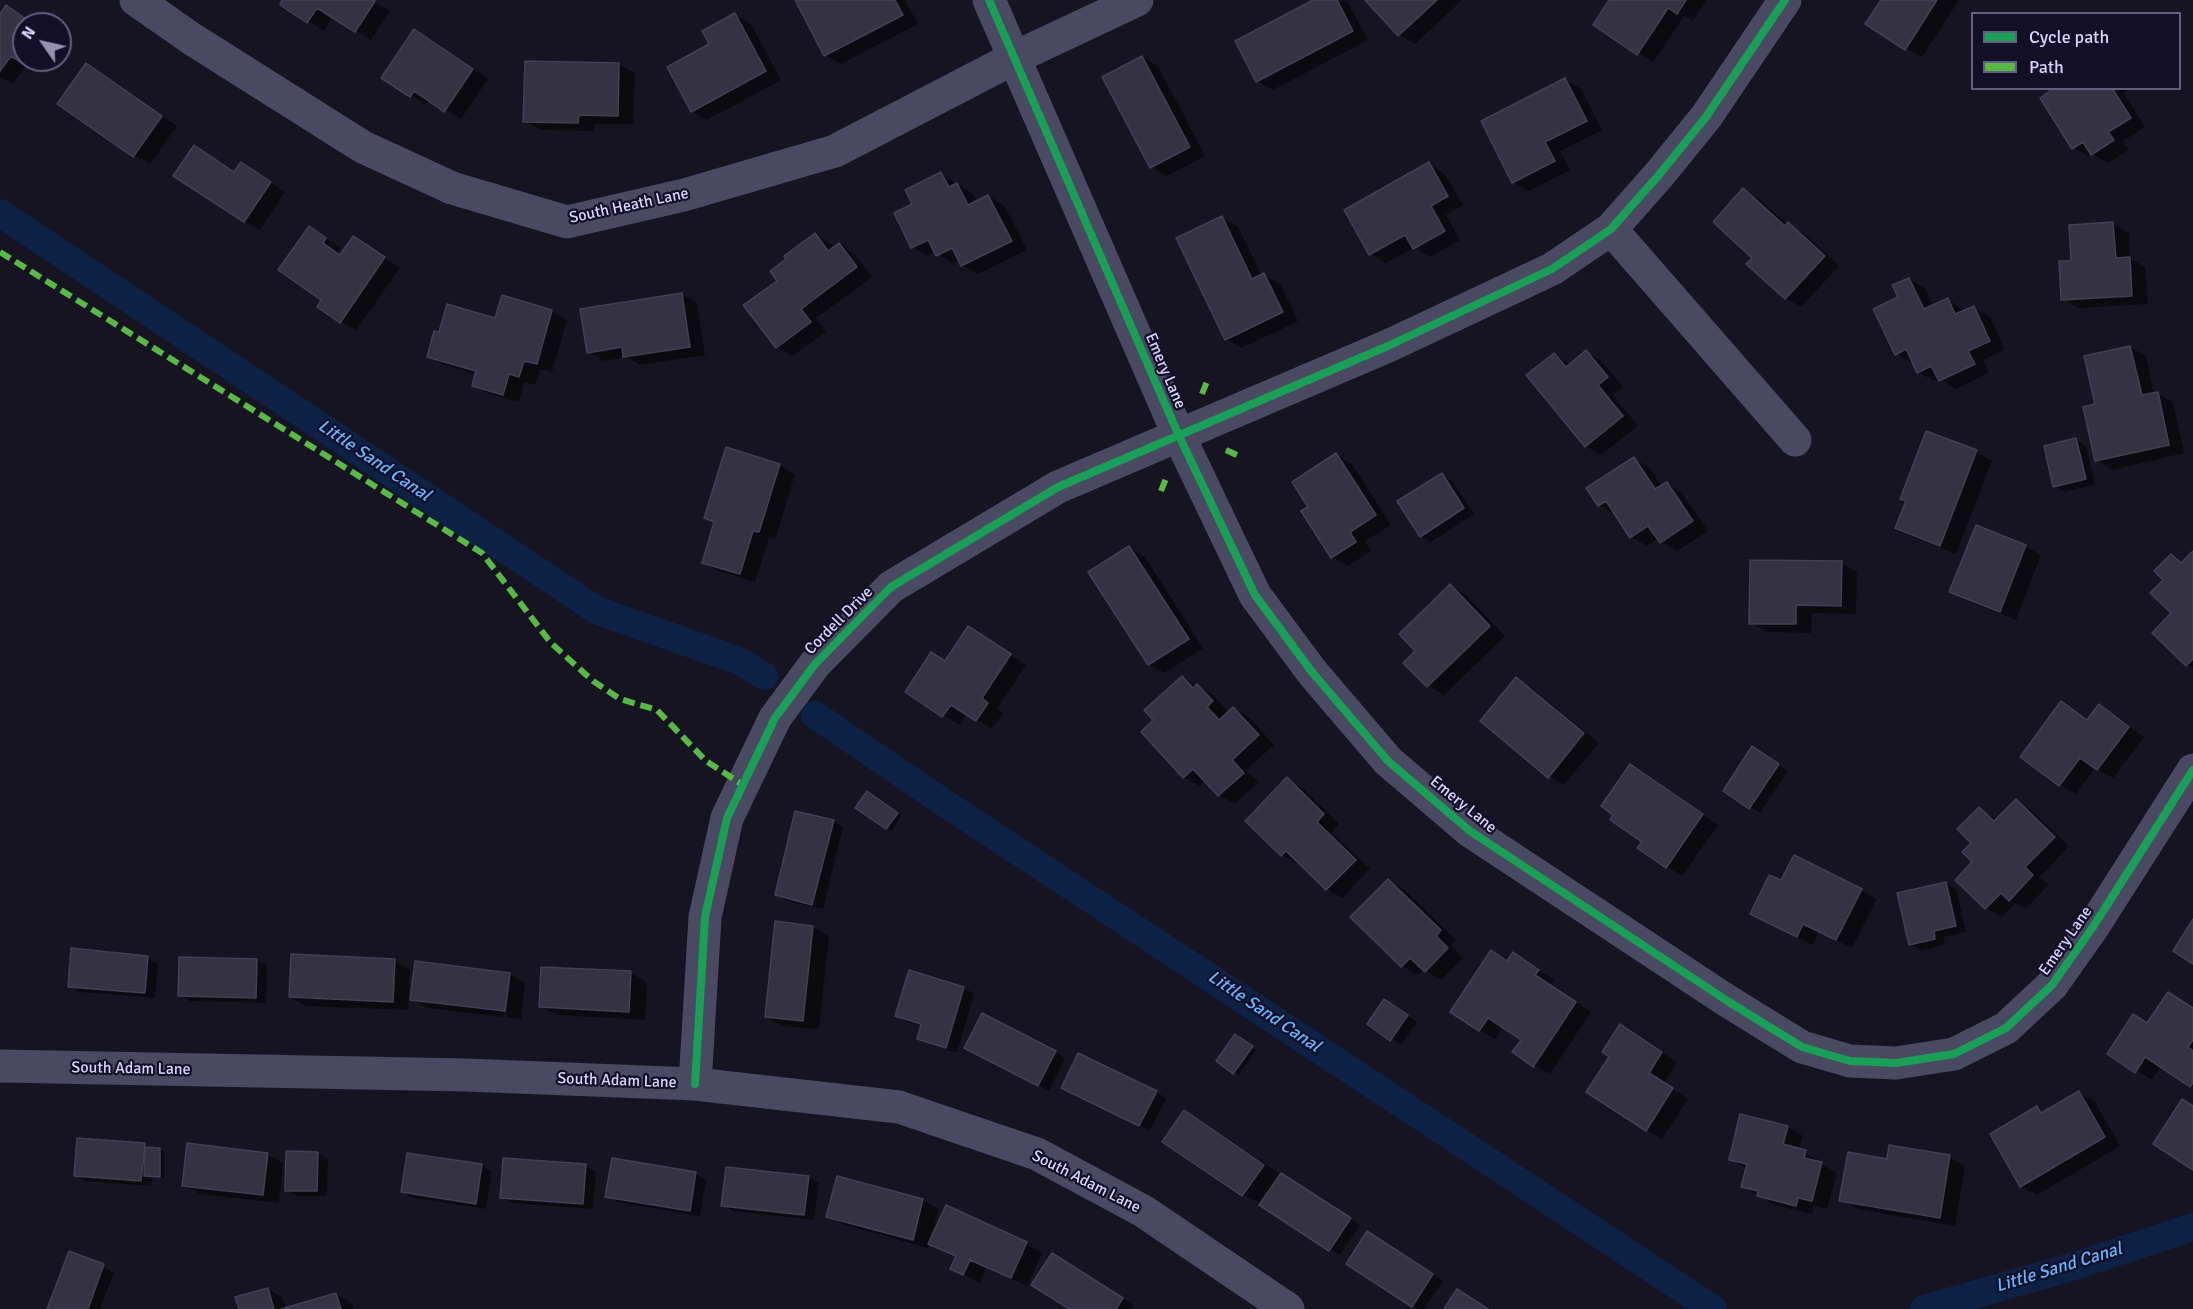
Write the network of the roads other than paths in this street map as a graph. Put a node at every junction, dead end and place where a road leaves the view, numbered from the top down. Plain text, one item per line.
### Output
1 (136, 0) edge
2 (989, 0) edge
3 (1137, 0) edge
4 (1785, 0) edge
5 (1016, 57) junction
6 (1611, 229) junction
7 (1179, 436) junction
8 (1795, 440) dead end
9 (2193, 770) edge
10 (0, 1066) edge
11 (695, 1084) junction
12 (1288, 1309) edge

1 - 5 street, South Heath Lane
2 - 5 street, Emery Lane
3 - 5 street, South Heath Lane
4 - 6 street, Cordell Drive
5 - 7 street, Emery Lane
6 - 7 street, Cordell Drive
6 - 8 street
7 - 9 street, Emery Lane
7 - 11 street, Cordell Drive
10 - 11 street, South Adam Lane
11 - 12 street, South Adam Lane

